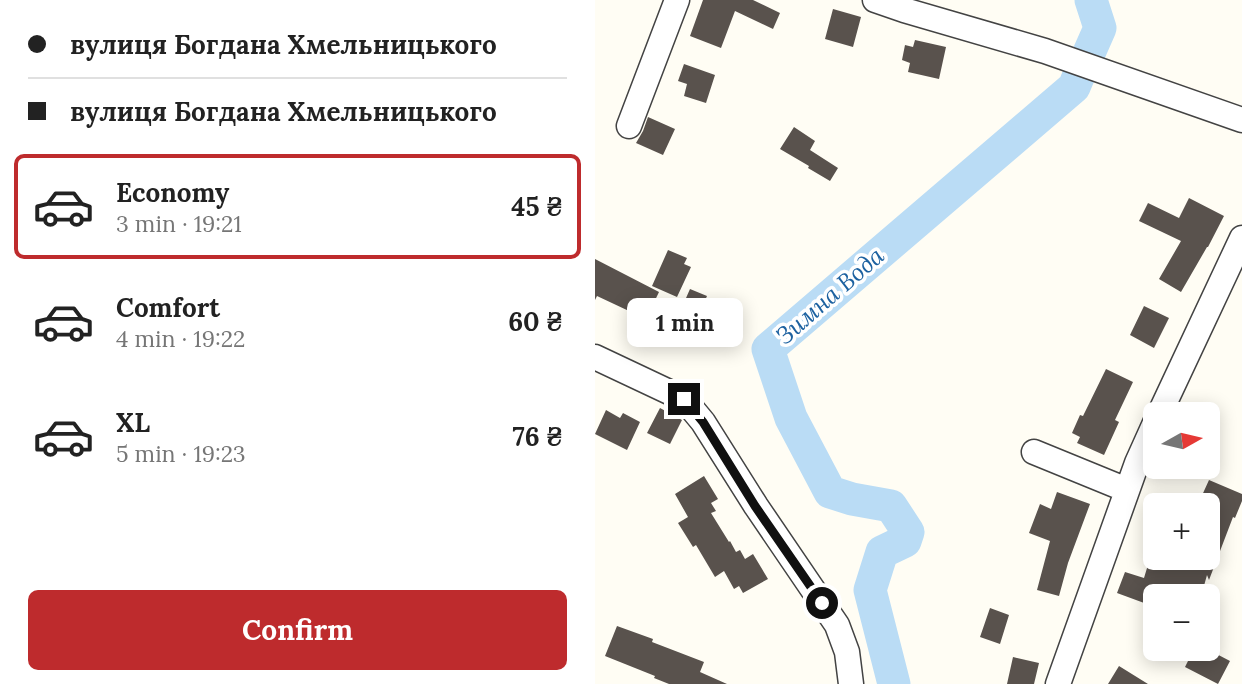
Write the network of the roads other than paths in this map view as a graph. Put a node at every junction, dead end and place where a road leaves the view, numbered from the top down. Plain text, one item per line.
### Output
1 (677, 0) edge
2 (875, 0) edge
3 (1242, 120) edge
4 (629, 127) dead end
5 (1242, 238) edge
6 (595, 357) edge
7 (1165, 402) edge
8 (1143, 450) edge
9 (1034, 452) dead end
10 (1127, 490) junction
11 (851, 684) edge
12 (1058, 684) edge

1 - 4 street
2 - 3 street
5 - 7 street
6 - 11 street
8 - 10 street
9 - 10 street
10 - 12 street

